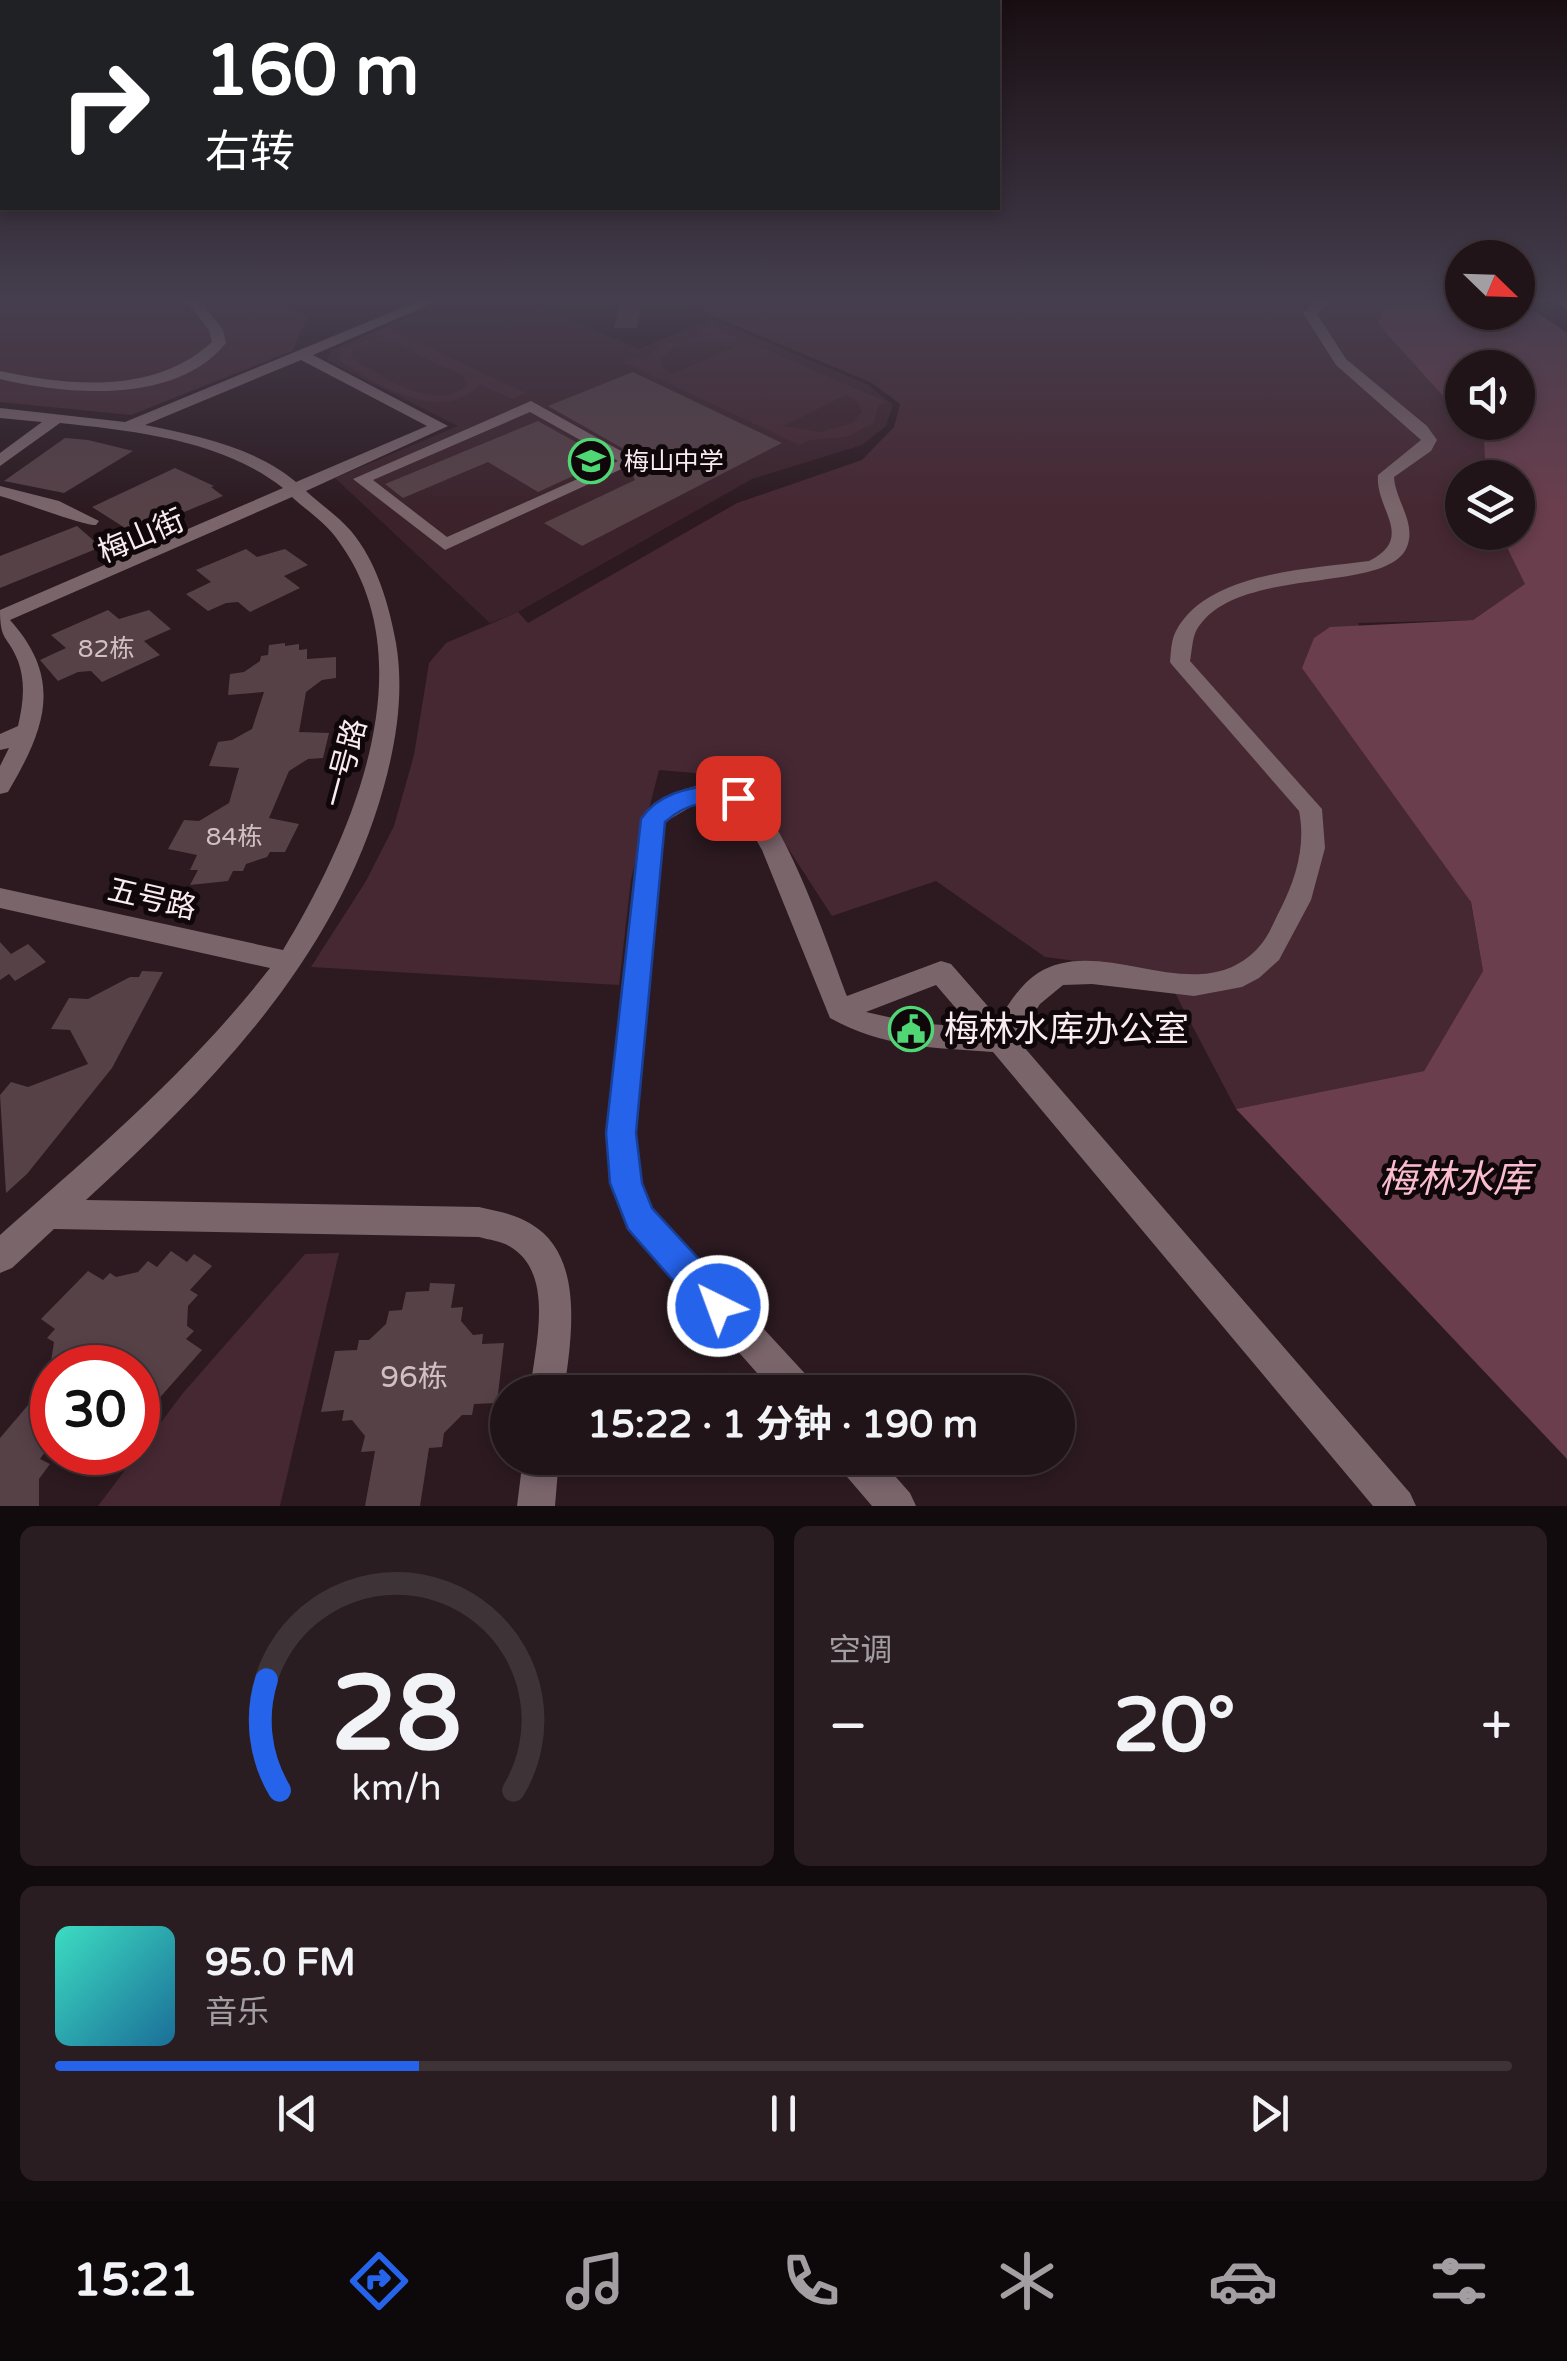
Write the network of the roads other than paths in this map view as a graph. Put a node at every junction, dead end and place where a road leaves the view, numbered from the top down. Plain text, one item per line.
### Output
1 (181, 368) edge
2 (270, 368) edge
3 (328, 368) edge
4 (1352, 368) edge
5 (0, 375) edge
6 (0, 413) edge
7 (56, 419) junction
8 (127, 428) junction
9 (407, 439) junction
10 (427, 450) junction
11 (0, 461) edge
12 (298, 490) junction
13 (0, 491) edge
14 (90, 521) dead end
15 (2, 623) edge
16 (29, 729) junction
17 (0, 743) edge
18 (0, 786) edge
19 (0, 898) edge
20 (290, 962) junction
21 (840, 1010) junction
22 (1001, 1041) junction
23 (46, 1214) junction
24 (0, 1257) edge
25 (549, 1375) edge
26 (782, 1375) edge
27 (539, 1475) edge
28 (870, 1475) edge
29 (536, 1506) edge
30 (897, 1506) edge
31 (1397, 1506) edge

1 - 5 street
2 - 8 street
3 - 9 street, 梅山街
4 - 22 street
6 - 7 street, 一号路
7 - 8 street, 一号路
7 - 11 street
8 - 12 street, 一号路
9 - 10 street
9 - 12 street, 梅山街
10 - 10 street
12 - 15 street, 梅山街
12 - 20 street, 一号路
13 - 14 street
15 - 16 street
16 - 17 street
16 - 18 street
19 - 20 street, 五号路
20 - 23 street, 一号路
21 - 22 street
21 - 22 street
21 - 26 street
22 - 31 street
23 - 24 street, 一号路
23 - 25 street
27 - 29 street
28 - 30 street

